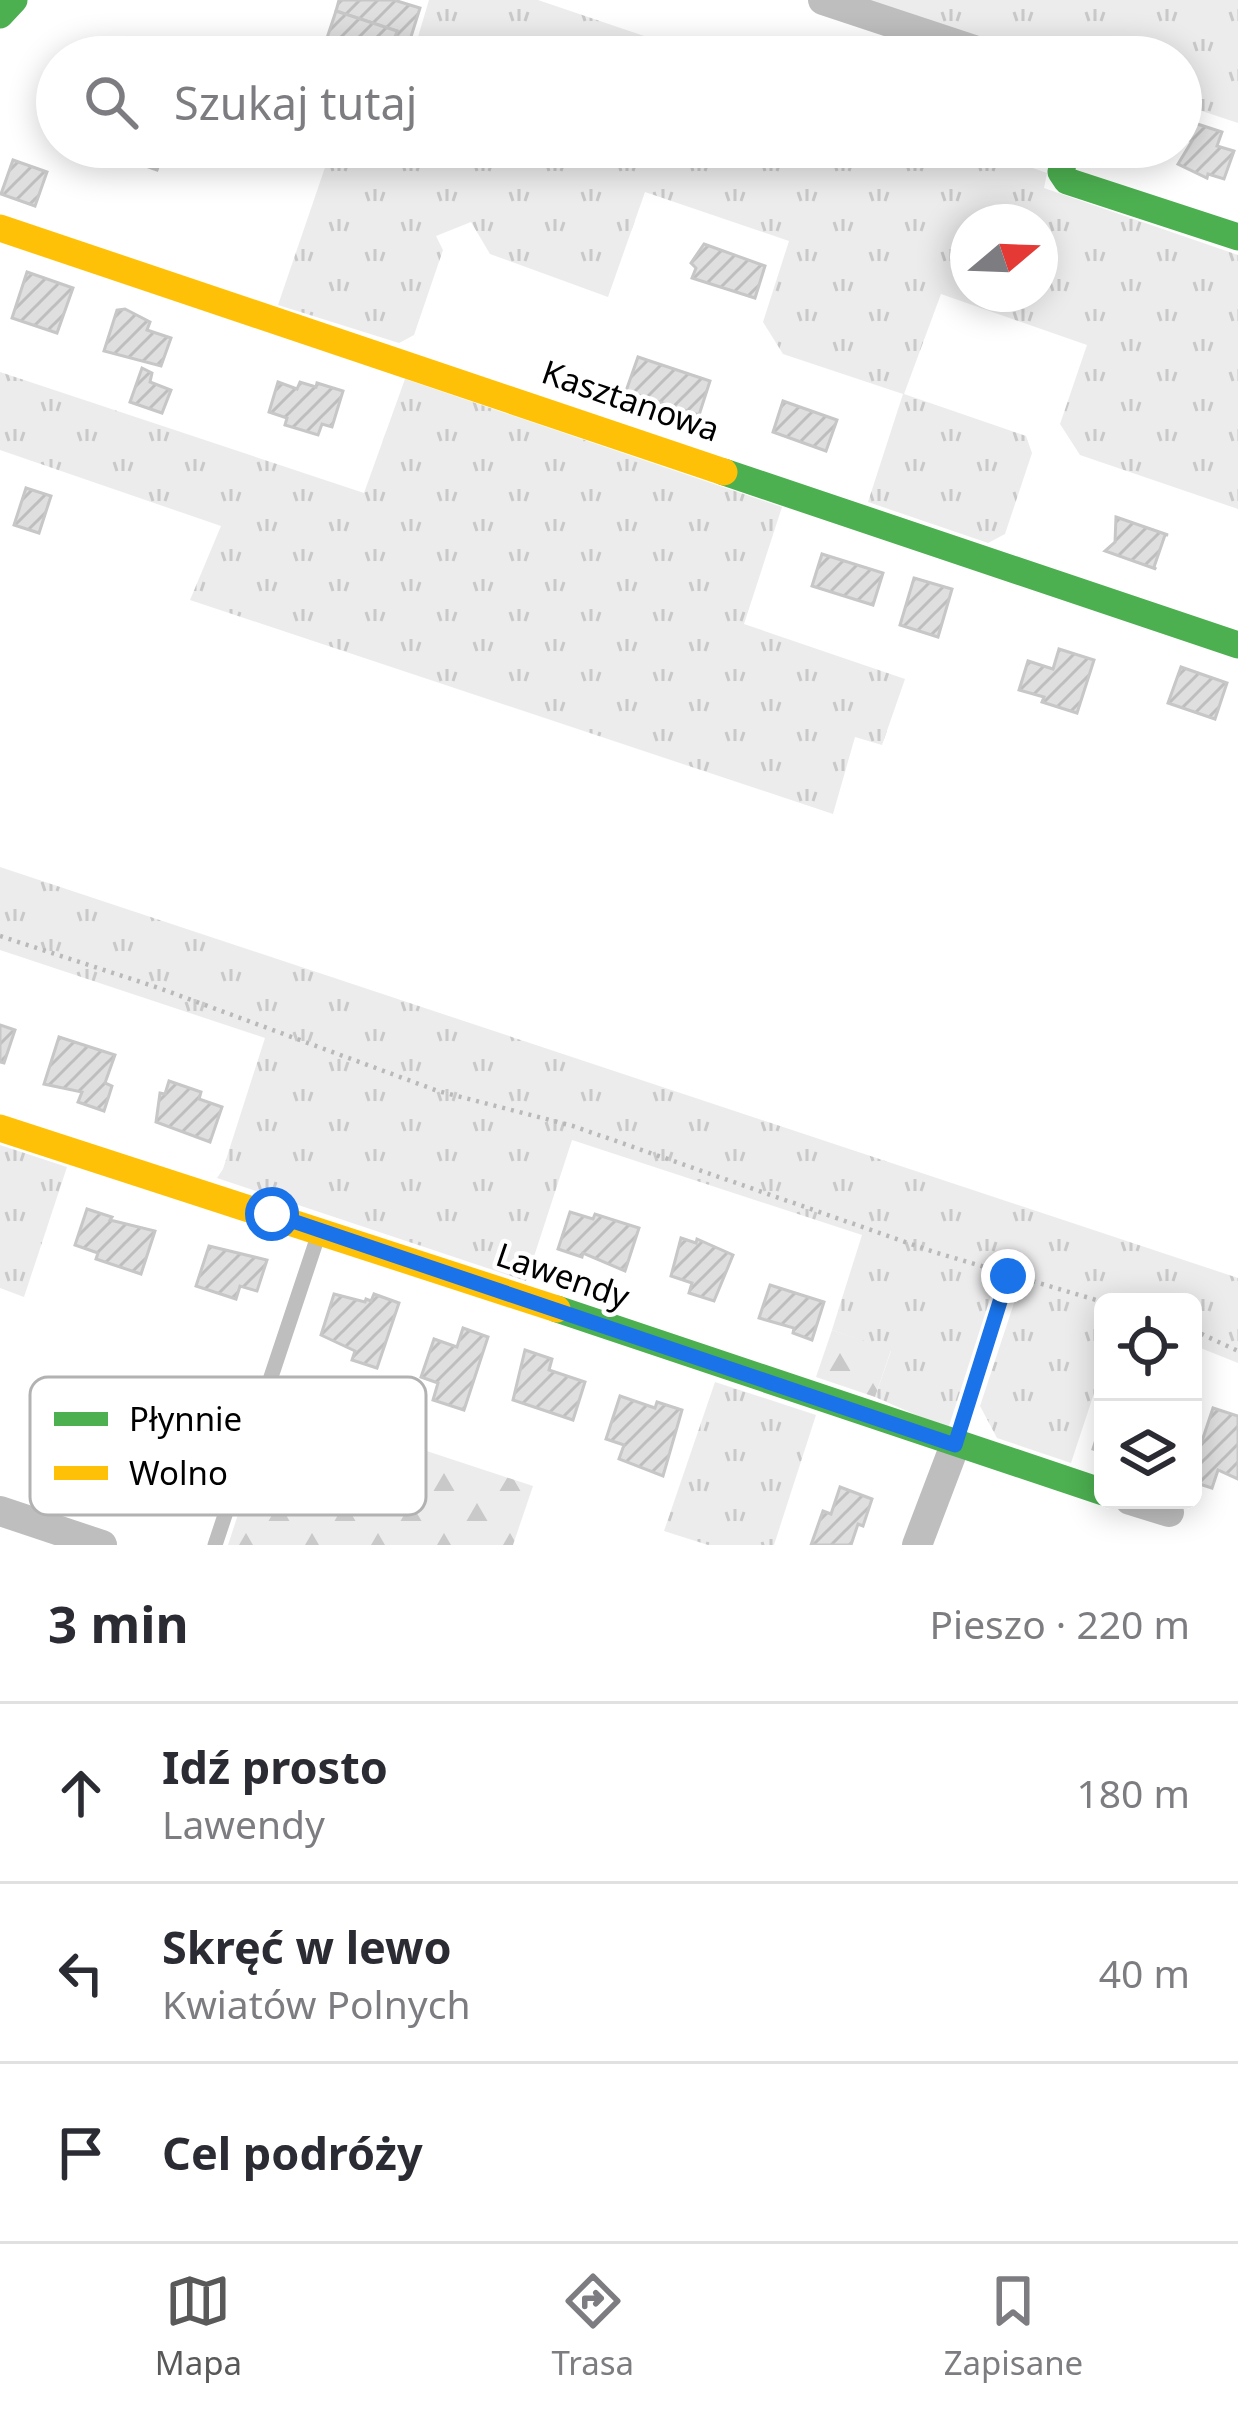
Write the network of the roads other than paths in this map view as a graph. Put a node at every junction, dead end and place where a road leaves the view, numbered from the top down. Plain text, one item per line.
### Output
1 (14, 0) edge
2 (823, 0) edge
3 (0, 15) edge
4 (932, 36) edge
5 (1061, 168) edge
6 (0, 228) edge
7 (1238, 237) edge
8 (1238, 645) edge
9 (0, 1128) edge
10 (320, 1231) junction
11 (271, 1377) edge
12 (955, 1445) junction
13 (1094, 1489) edge
14 (1159, 1509) edge
15 (0, 1511) edge
16 (1169, 1512) dead end
17 (225, 1515) edge
18 (102, 1545) edge
19 (215, 1545) edge
20 (917, 1545) edge

1 - 3 street
2 - 4 street
5 - 7 street
6 - 8 street, Kasztanowa
9 - 10 street, Lawendy
10 - 11 lane
10 - 12 street, Lawendy
12 - 13 street, Lawendy
12 - 20 street
14 - 16 street
15 - 18 street
17 - 19 lane

